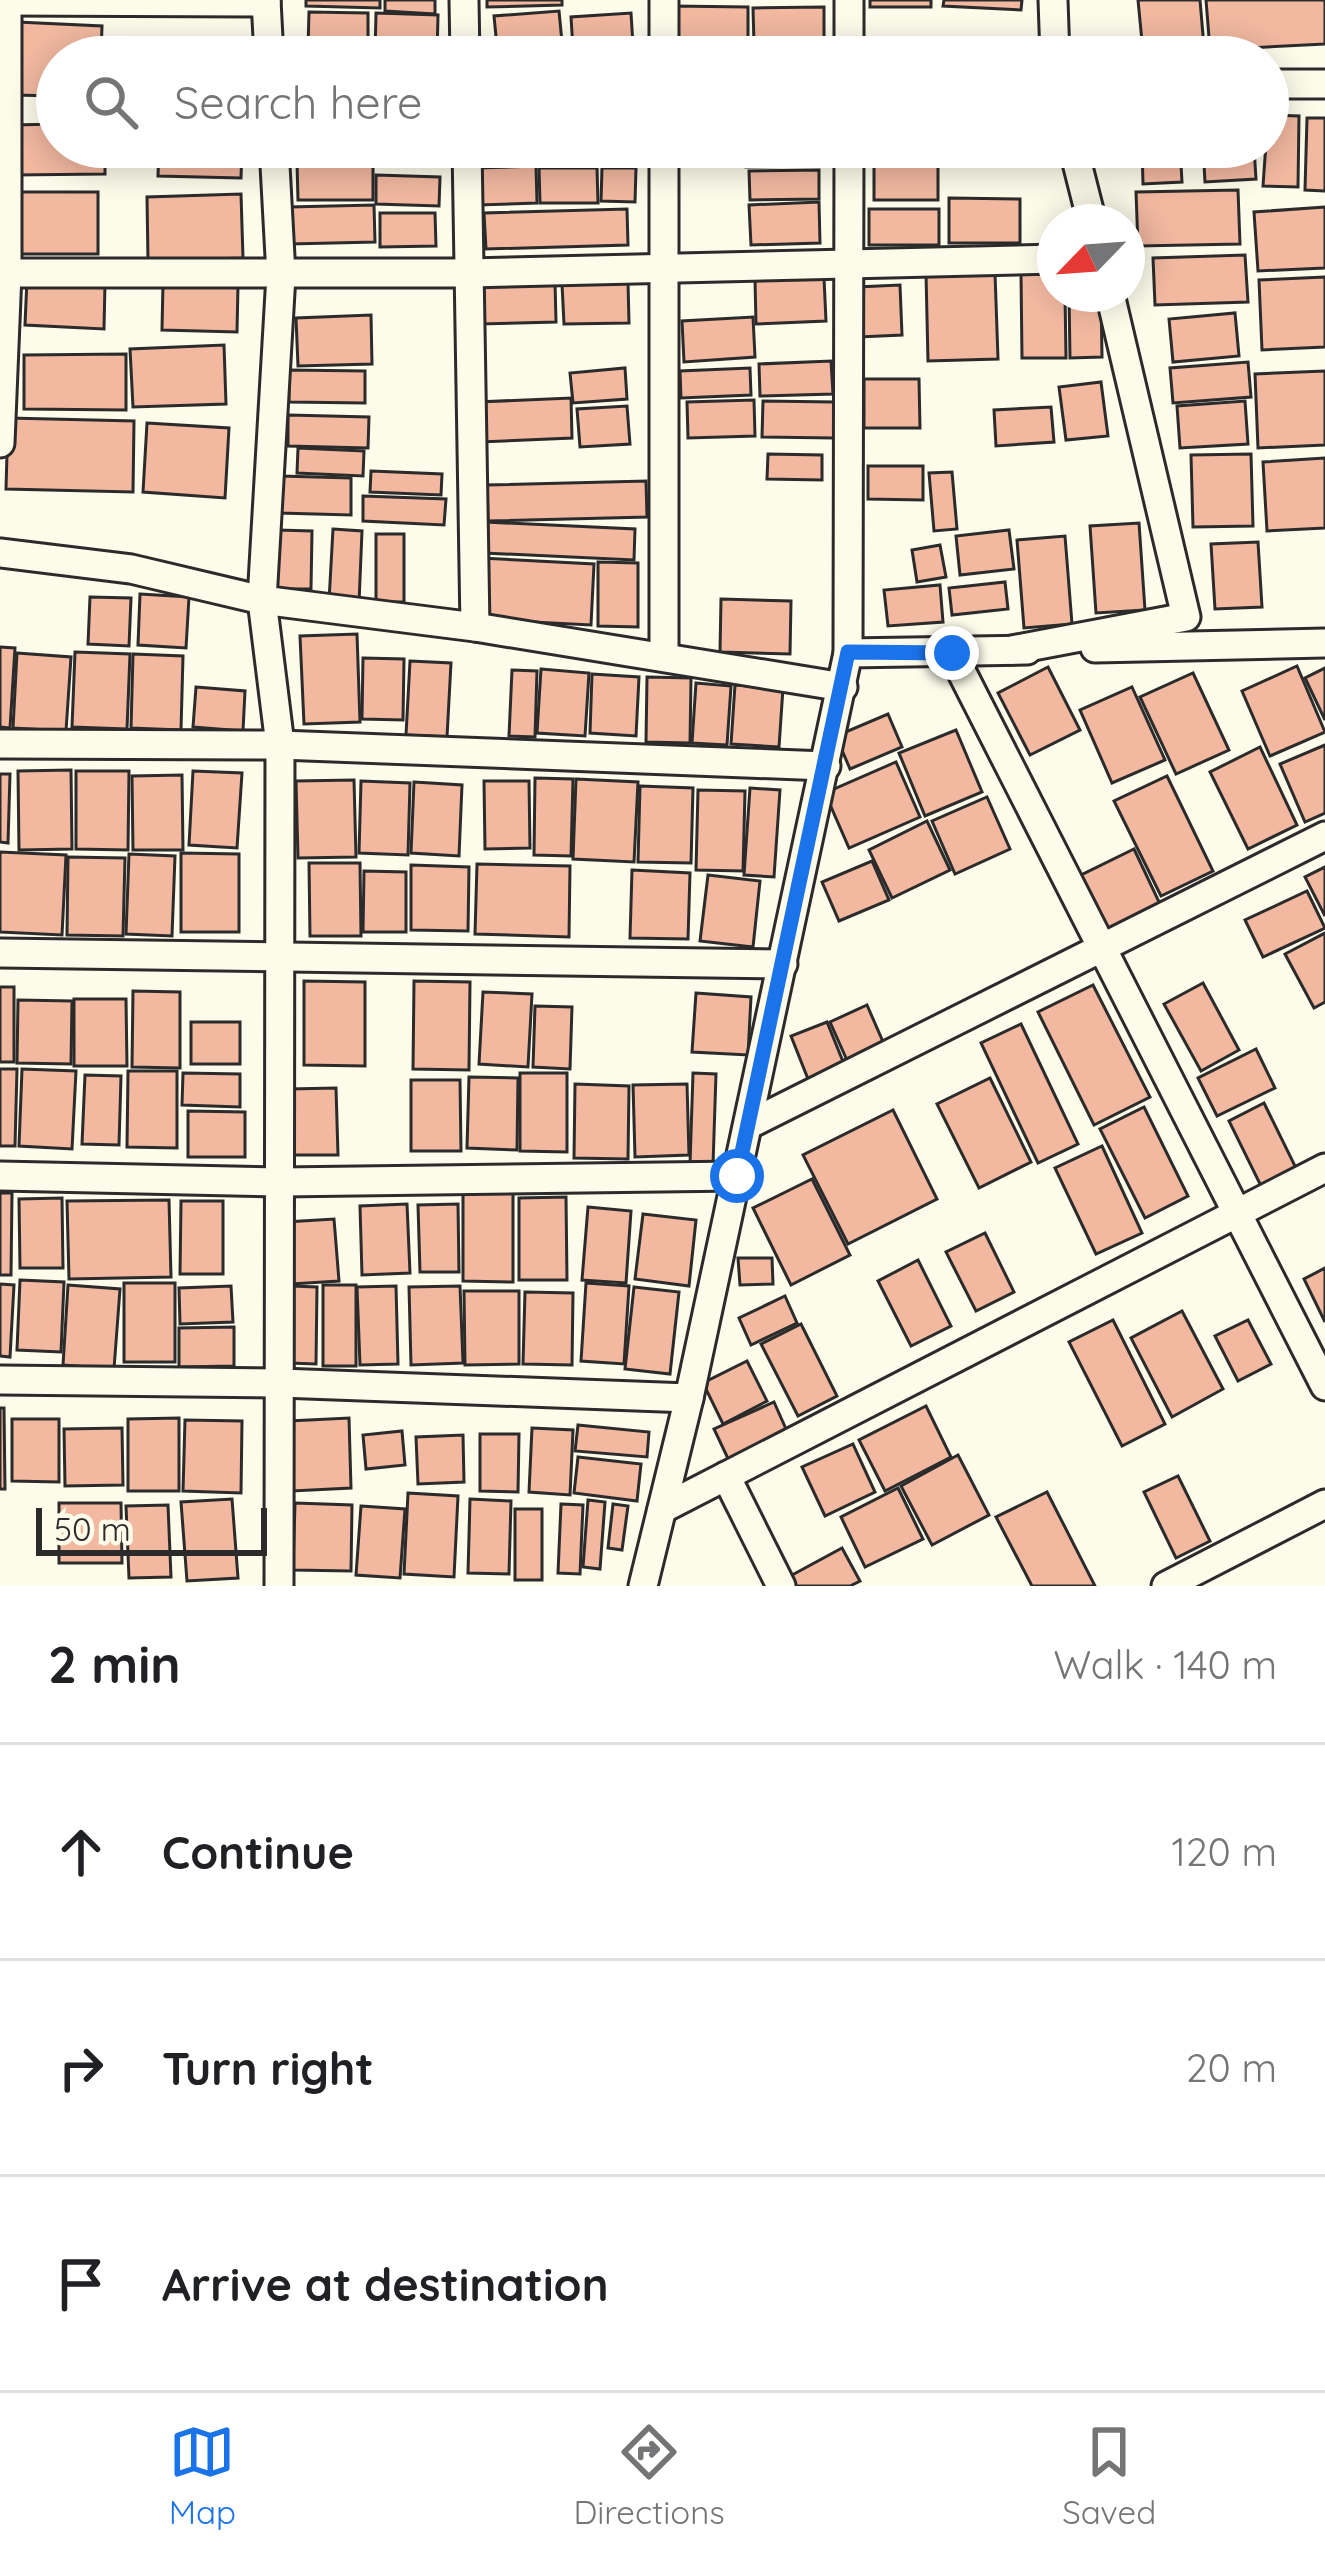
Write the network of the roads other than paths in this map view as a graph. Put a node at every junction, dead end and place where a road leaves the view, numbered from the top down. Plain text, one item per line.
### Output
1 (464, 0) edge
2 (664, 0) edge
3 (849, 0) edge
4 (1053, 0) edge
5 (5, 1) edge
6 (266, 1) edge
7 (268, 36) edge
8 (465, 36) edge
9 (664, 36) edge
10 (848, 36) edge
11 (1054, 36) edge
12 (1289, 84) edge
13 (1325, 84) edge
14 (275, 168) edge
15 (467, 168) edge
16 (664, 168) edge
17 (848, 168) edge
18 (1078, 168) edge
19 (1087, 204) edge
20 (1037, 261) edge
21 (848, 266) junction
22 (664, 269) junction
23 (7, 273) junction
24 (469, 273) junction
25 (280, 275) junction
26 (1114, 312) edge
27 (0, 443) edge
28 (0, 553) edge
29 (262, 600) junction
30 (475, 627) junction
31 (1325, 643) edge
32 (1012, 650) junction
33 (848, 652) junction
34 (952, 653) junction
35 (664, 656) junction
36 (843, 687) junction
37 (0, 744) edge
38 (280, 746) junction
39 (826, 766) junction
40 (1325, 836) edge
41 (1102, 948) junction
42 (0, 953) edge
43 (280, 958) junction
44 (783, 964) junction
45 (748, 1125) junction
46 (1325, 1168) edge
47 (0, 1176) edge
48 (737, 1176) junction
49 (280, 1182) junction
50 (1237, 1213) junction
51 (0, 1380) edge
52 (280, 1383) junction
53 (1325, 1386) edge
54 (689, 1398) junction
55 (726, 1476) junction
56 (1325, 1504) edge
57 (662, 1508) junction
58 (280, 1586) edge
59 (643, 1586) edge
60 (781, 1586) edge
61 (1166, 1586) edge

1 - 8 street
2 - 9 street
3 - 10 street
4 - 11 street
5 - 6 street
5 - 23 street
6 - 7 street
12 - 13 street
14 - 25 street
15 - 24 street
16 - 22 street
17 - 21 street
18 - 19 street
20 - 21 street
21 - 22 street
21 - 33 street
22 - 24 street
22 - 35 street
23 - 25 street
23 - 27 street
24 - 25 street
24 - 30 street
25 - 29 street
26 - 32 street
28 - 29 street
29 - 30 street
29 - 38 street
30 - 35 street
31 - 32 street
32 - 34 street
33 - 34 street
33 - 36 street
34 - 41 street
35 - 36 street
36 - 39 street
37 - 38 street
38 - 39 street
38 - 43 street
39 - 44 street
40 - 41 street
41 - 45 street
41 - 50 street
42 - 43 street
43 - 44 street
43 - 49 street
44 - 45 street
45 - 48 street
46 - 50 street
47 - 49 street
48 - 49 street
48 - 54 street
49 - 52 street
50 - 53 street
50 - 55 street
51 - 52 street
52 - 54 street
52 - 58 street
54 - 57 street
55 - 57 street
55 - 60 street
56 - 61 street
57 - 59 street

